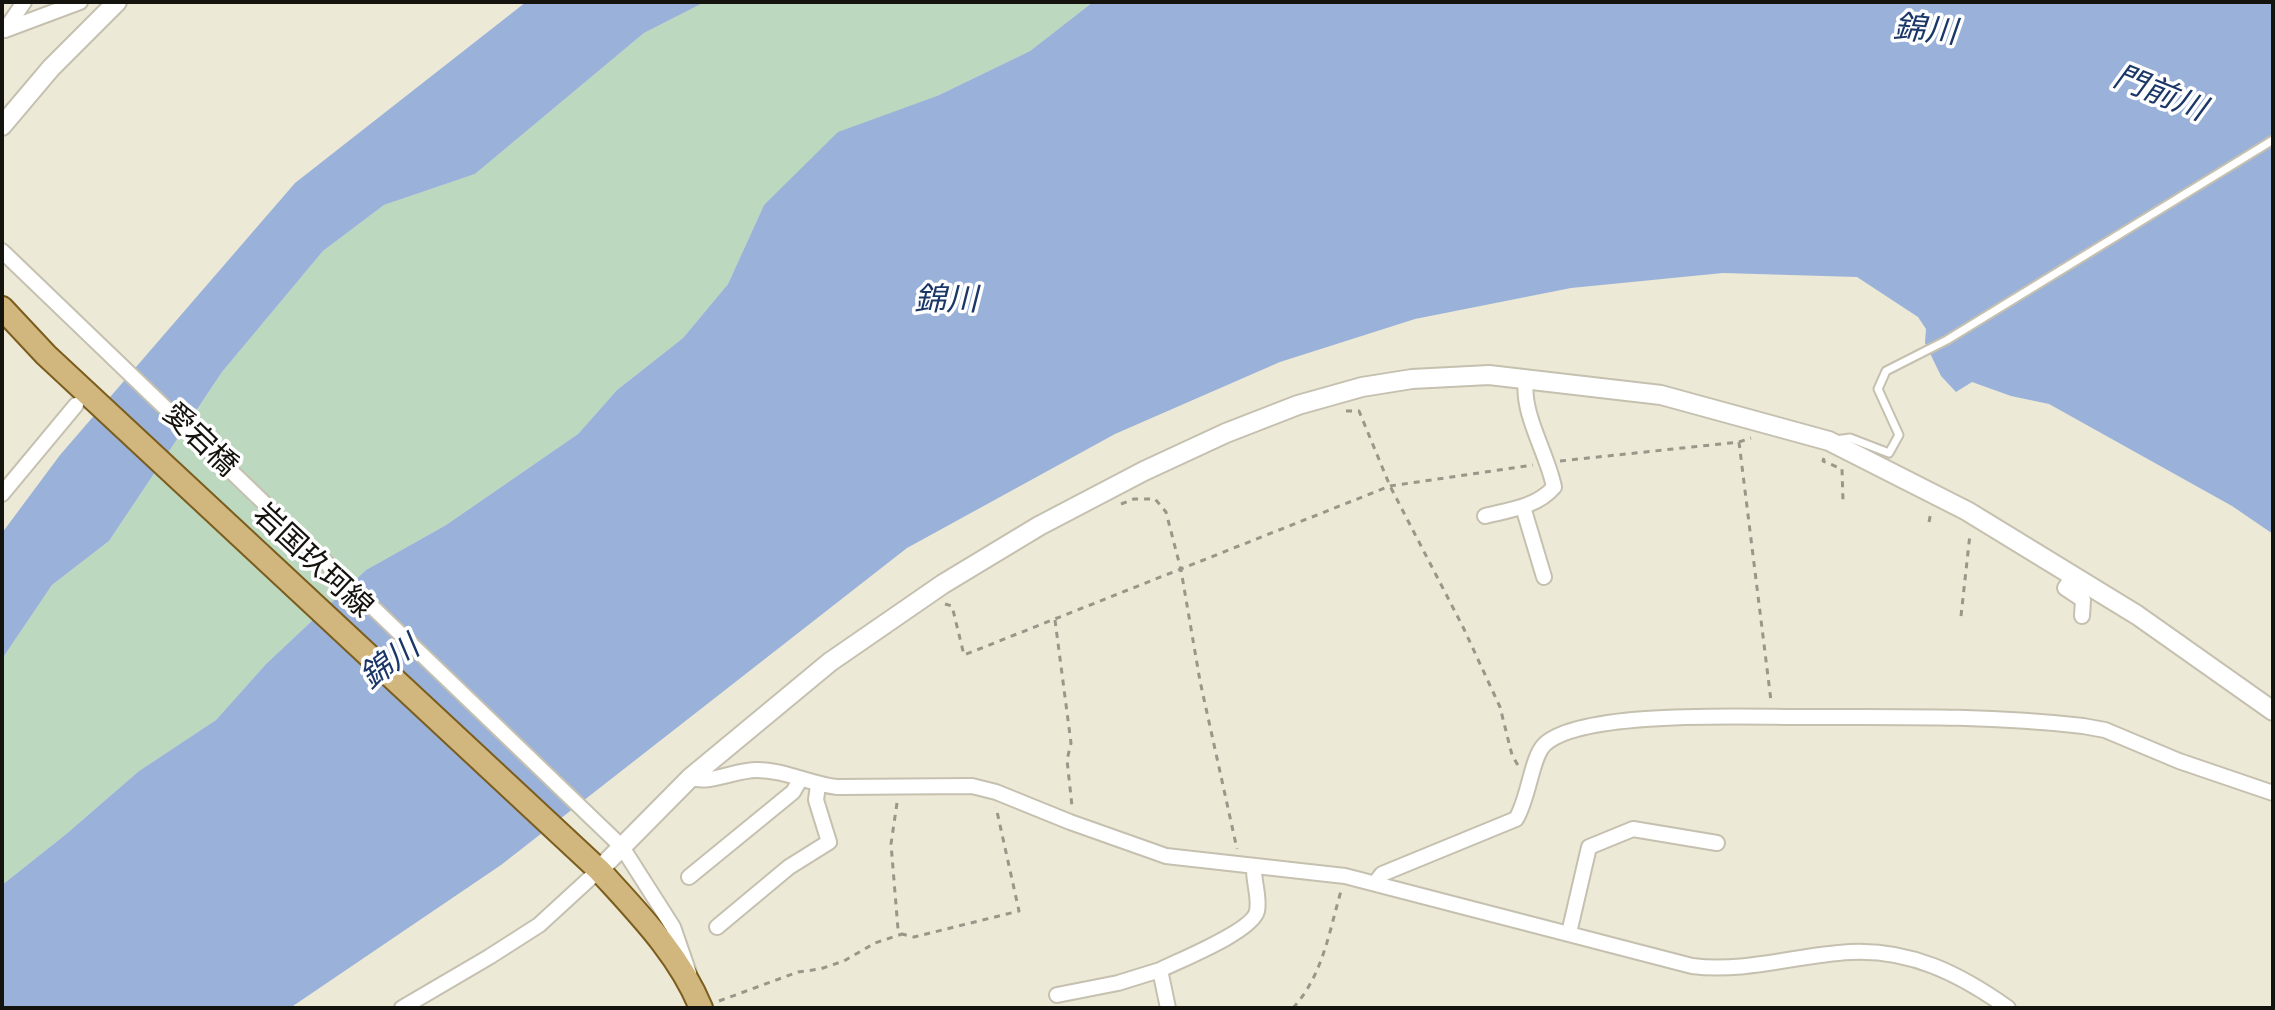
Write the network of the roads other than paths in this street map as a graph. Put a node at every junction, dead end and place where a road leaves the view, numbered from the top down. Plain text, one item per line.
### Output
1 (24, 2) edge
2 (80, 2) edge
3 (117, 2) edge
4 (3, 32) edge
5 (2, 126) edge
6 (2273, 140) edge
7 (2, 251) edge
8 (2, 308) edge
9 (1526, 379) junction
10 (76, 405) dead end
11 (1828, 448) junction
12 (2, 494) edge
13 (1523, 507) junction
14 (1485, 516) dead end
15 (2073, 576) junction
16 (1544, 577) dead end
17 (2082, 616) dead end
18 (2273, 711) edge
19 (690, 778) junction
20 (800, 780) junction
21 (818, 785) junction
22 (2273, 793) edge
23 (1717, 843) dead end
24 (622, 847) junction
25 (592, 865) junction
26 (1246, 866) junction
27 (689, 877) dead end
28 (1375, 883) junction
29 (717, 927) dead end
30 (1569, 933) junction
31 (1160, 970) junction
32 (692, 985) junction
33 (1057, 995) dead end
34 (710, 1005) edge
35 (402, 1008) edge
36 (1168, 1008) edge
37 (2008, 1008) edge

1 - 4 street
2 - 4 street
3 - 5 street
6 - 11 lane
7 - 24 street, 愛宕橋
8 - 25 main road, 岩国玖珂線
9 - 11 street
9 - 13 street
9 - 19 street
10 - 12 street
11 - 15 street
13 - 14 street
13 - 16 street
15 - 17 street
15 - 18 street
19 - 20 street
19 - 24 street
20 - 21 street
20 - 27 street
21 - 26 street
21 - 29 street
22 - 28 street
23 - 30 street
24 - 25 street
24 - 32 street, 愛宕橋
25 - 32 main road, 岩国玖珂線
25 - 35 street
26 - 28 street
26 - 31 street
28 - 30 street
30 - 37 street
31 - 33 street
31 - 36 street
32 - 34 main road, 岩国玖珂線

